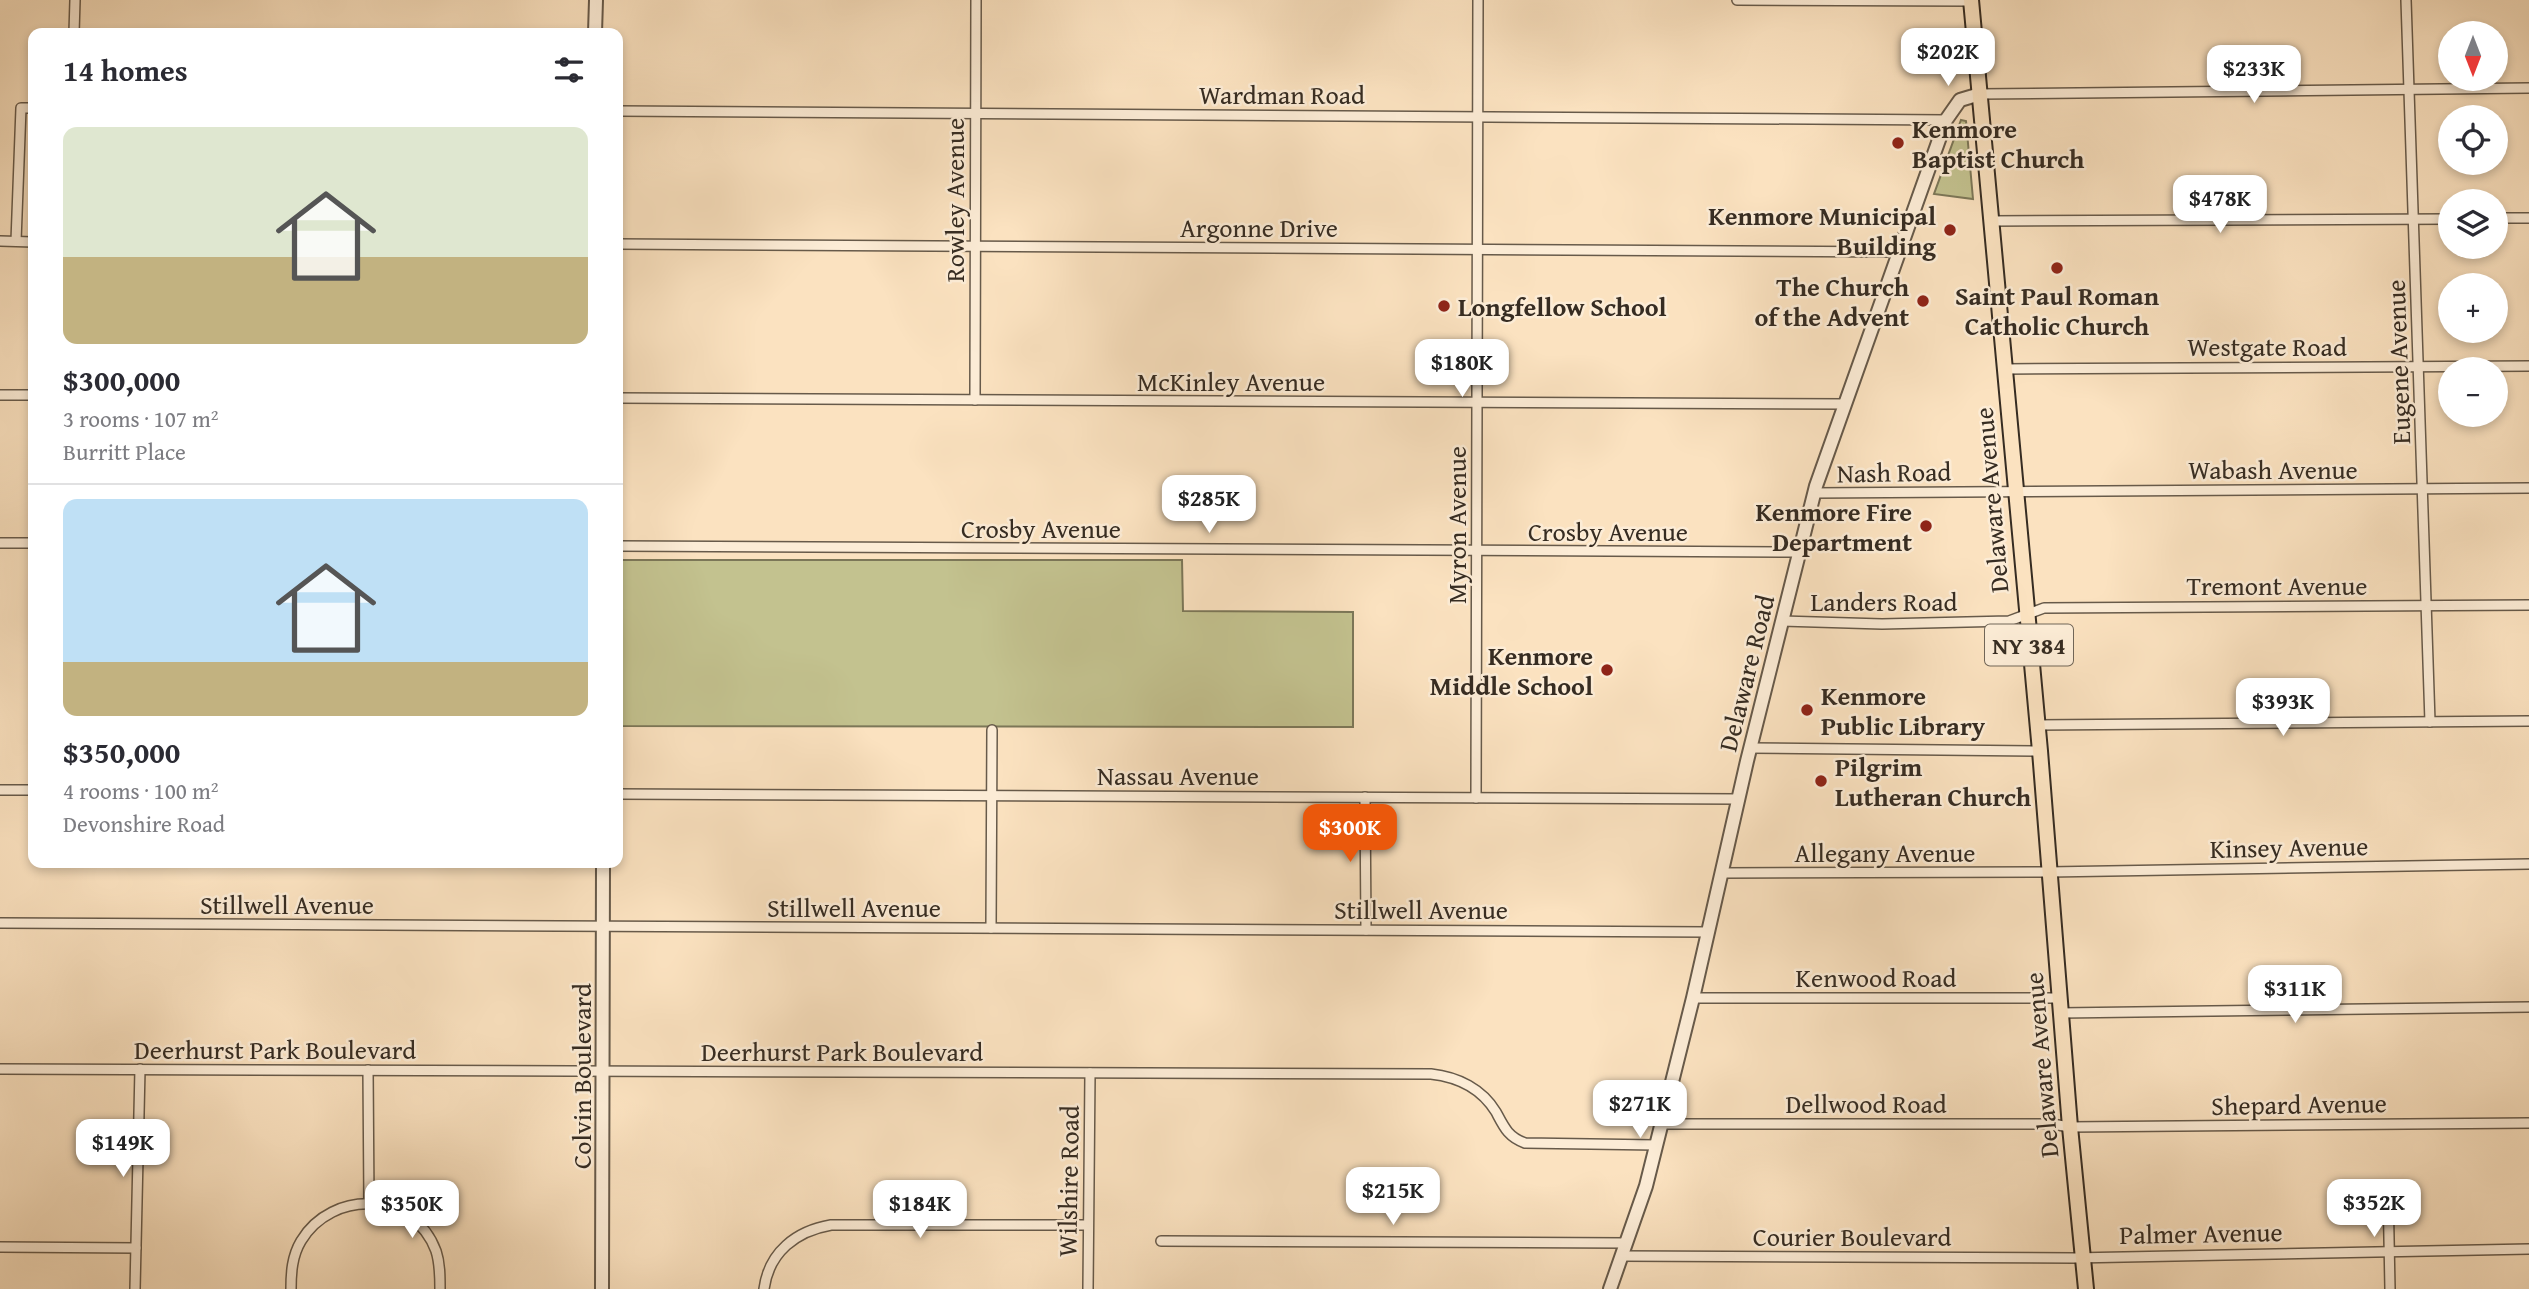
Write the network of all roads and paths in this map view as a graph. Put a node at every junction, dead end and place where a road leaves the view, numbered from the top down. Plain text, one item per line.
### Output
1 (75, 0) edge
2 (596, 0) edge
3 (976, 0) edge
4 (1478, 0) edge
5 (1737, 0) edge
6 (2406, 0) edge
7 (1971, 1) edge
8 (74, 28) edge
9 (595, 28) edge
10 (2408, 88) junction
11 (2529, 88) edge
12 (1980, 94) junction
13 (28, 108) edge
14 (623, 111) edge
15 (976, 114) junction
16 (1478, 117) junction
17 (1946, 120) junction
18 (2508, 218) edge
19 (2529, 218) edge
20 (2413, 219) junction
21 (2438, 219) edge
22 (1991, 221) junction
23 (0, 241) edge
24 (16, 242) junction
25 (28, 242) edge
26 (623, 244) edge
27 (975, 246) junction
28 (1478, 250) junction
29 (1900, 252) junction
30 (2420, 366) junction
31 (2529, 366) edge
32 (2005, 369) junction
33 (0, 395) edge
34 (28, 396) edge
35 (623, 398) edge
36 (975, 400) junction
37 (1477, 404) junction
38 (1845, 404) junction
39 (2529, 488) edge
40 (2423, 489) junction
41 (2017, 491) junction
42 (1814, 494) junction
43 (0, 543) edge
44 (28, 543) edge
45 (623, 546) edge
46 (1477, 551) junction
47 (1799, 552) junction
48 (2529, 605) edge
49 (2426, 606) junction
50 (2026, 615) junction
51 (1782, 621) junction
52 (2529, 721) edge
53 (2430, 722) junction
54 (2037, 725) junction
55 (992, 730) dead end
56 (1751, 748) junction
57 (2040, 751) junction
58 (0, 790) edge
59 (28, 790) edge
60 (623, 794) edge
61 (991, 795) junction
62 (1365, 797) junction
63 (1476, 798) junction
64 (1738, 799) junction
65 (2529, 864) edge
66 (603, 868) edge
67 (2049, 872) junction
68 (1721, 873) junction
69 (0, 923) edge
70 (604, 927) junction
71 (991, 929) junction
72 (1366, 930) junction
73 (1708, 932) junction
74 (1693, 998) junction
75 (2060, 1005) junction
76 (2529, 1007) edge
77 (0, 1069) edge
78 (140, 1069) junction
79 (368, 1070) junction
80 (603, 1071) junction
81 (1090, 1073) junction
82 (2529, 1123) edge
83 (1661, 1124) junction
84 (2070, 1128) junction
85 (1656, 1144) junction
86 (2388, 1188) dead end
87 (369, 1203) junction
88 (1088, 1225) junction
89 (1161, 1241) dead end
90 (1625, 1243) junction
91 (0, 1247) edge
92 (136, 1248) junction
93 (2529, 1249) edge
94 (2389, 1251) junction
95 (1621, 1256) junction
96 (2083, 1257) junction
97 (135, 1289) edge
98 (291, 1289) edge
99 (440, 1289) edge
100 (602, 1289) edge
101 (764, 1289) edge
102 (1088, 1289) edge
103 (1610, 1289) edge
104 (2087, 1289) edge
105 (2390, 1289) edge

1 - 8 street
2 - 9 street
3 - 15 street, Rowley Avenue
4 - 16 street, Myron Avenue
5 - 7 street
6 - 10 street, Eugene Avenue
7 - 12 main road, Delaware Avenue / NY 384
10 - 11 street
10 - 12 street
10 - 20 street, Eugene Avenue
12 - 17 street, Delaware Road
12 - 22 main road, Delaware Avenue / NY 384
13 - 24 street
14 - 15 street, Wardman Road
15 - 16 street, Wardman Road
15 - 27 street, Rowley Avenue
16 - 17 street, Wardman Road
16 - 28 street, Myron Avenue
17 - 29 street, Delaware Road
18 - 19 street
20 - 21 street
20 - 22 street
20 - 30 street, Eugene Avenue
22 - 32 main road, Delaware Avenue / NY 384
23 - 24 street
24 - 25 street
26 - 27 street, Argonne Drive
27 - 28 street, Argonne Drive
27 - 36 street, Rowley Avenue
28 - 29 street, Argonne Drive
28 - 37 street, Myron Avenue
29 - 38 street, Delaware Road
30 - 31 street, Westgate Road
30 - 32 street, Westgate Road
30 - 40 street, Eugene Avenue
32 - 41 main road, Delaware Avenue / NY 384
33 - 34 street
35 - 36 street, McKinley Avenue
36 - 37 street, McKinley Avenue
37 - 38 street, McKinley Avenue
37 - 46 street, Myron Avenue
38 - 42 street, Delaware Road
39 - 40 street, Wabash Avenue
40 - 41 street, Wabash Avenue
40 - 49 street, Eugene Avenue
41 - 42 street, Nash Road
41 - 50 main road, Delaware Avenue / NY 384
42 - 47 street, Delaware Road
43 - 44 street
45 - 46 street, Crosby Avenue
46 - 47 street, Crosby Avenue
46 - 63 street, Myron Avenue
47 - 51 street, Delaware Road
48 - 49 street, Tremont Avenue
49 - 50 street, Tremont Avenue
49 - 53 street, Eugene Avenue
50 - 51 street, Landers Road
50 - 54 main road, Delaware Avenue / NY 384
51 - 56 street, Delaware Road
52 - 53 street
53 - 54 street
54 - 57 main road, Delaware Avenue / NY 384
55 - 61 street
56 - 57 street
56 - 64 street, Delaware Road
57 - 67 main road, Delaware Avenue / NY 384
58 - 59 street
60 - 61 street, Nassau Avenue
61 - 62 street, Nassau Avenue
61 - 71 street
62 - 63 street, Nassau Avenue
62 - 72 street
63 - 64 street, Nassau Avenue
64 - 68 street, Delaware Road
65 - 67 street, Kinsey Avenue
66 - 70 street, Colvin Boulevard
67 - 68 street, Allegany Avenue
67 - 75 main road, Delaware Avenue / NY 384
68 - 73 street, Delaware Road
69 - 70 street, Stillwell Avenue
70 - 71 street, Stillwell Avenue
70 - 80 street, Colvin Boulevard
71 - 72 street, Stillwell Avenue
72 - 73 street, Stillwell Avenue
73 - 74 street, Delaware Road
74 - 75 street, Kenwood Road
74 - 83 street, Delaware Road
75 - 76 street, Kenwood Road
75 - 84 main road, Delaware Avenue / NY 384
77 - 78 street, Deerhurst Park Boulevard
78 - 79 street, Deerhurst Park Boulevard
78 - 92 street
79 - 80 street, Deerhurst Park Boulevard
79 - 87 street
80 - 81 street, Deerhurst Park Boulevard
80 - 100 street, Colvin Boulevard
81 - 85 street, Deerhurst Park Boulevard
81 - 88 street, Wilshire Road
82 - 84 street, Shepard Avenue
83 - 84 street, Dellwood Road
83 - 85 street, Delaware Road
84 - 96 main road, Delaware Avenue / NY 384
85 - 90 street, Delaware Road
86 - 94 street
87 - 98 street
87 - 99 street
88 - 101 street
88 - 102 street, Wilshire Road
89 - 90 street
90 - 95 street, Delaware Road
91 - 92 street
92 - 97 street
93 - 94 street, Palmer Avenue
94 - 96 street, Palmer Avenue
94 - 105 street
95 - 96 street, Courier Boulevard
95 - 103 street, Delaware Road
96 - 104 main road, Delaware Avenue / NY 384

